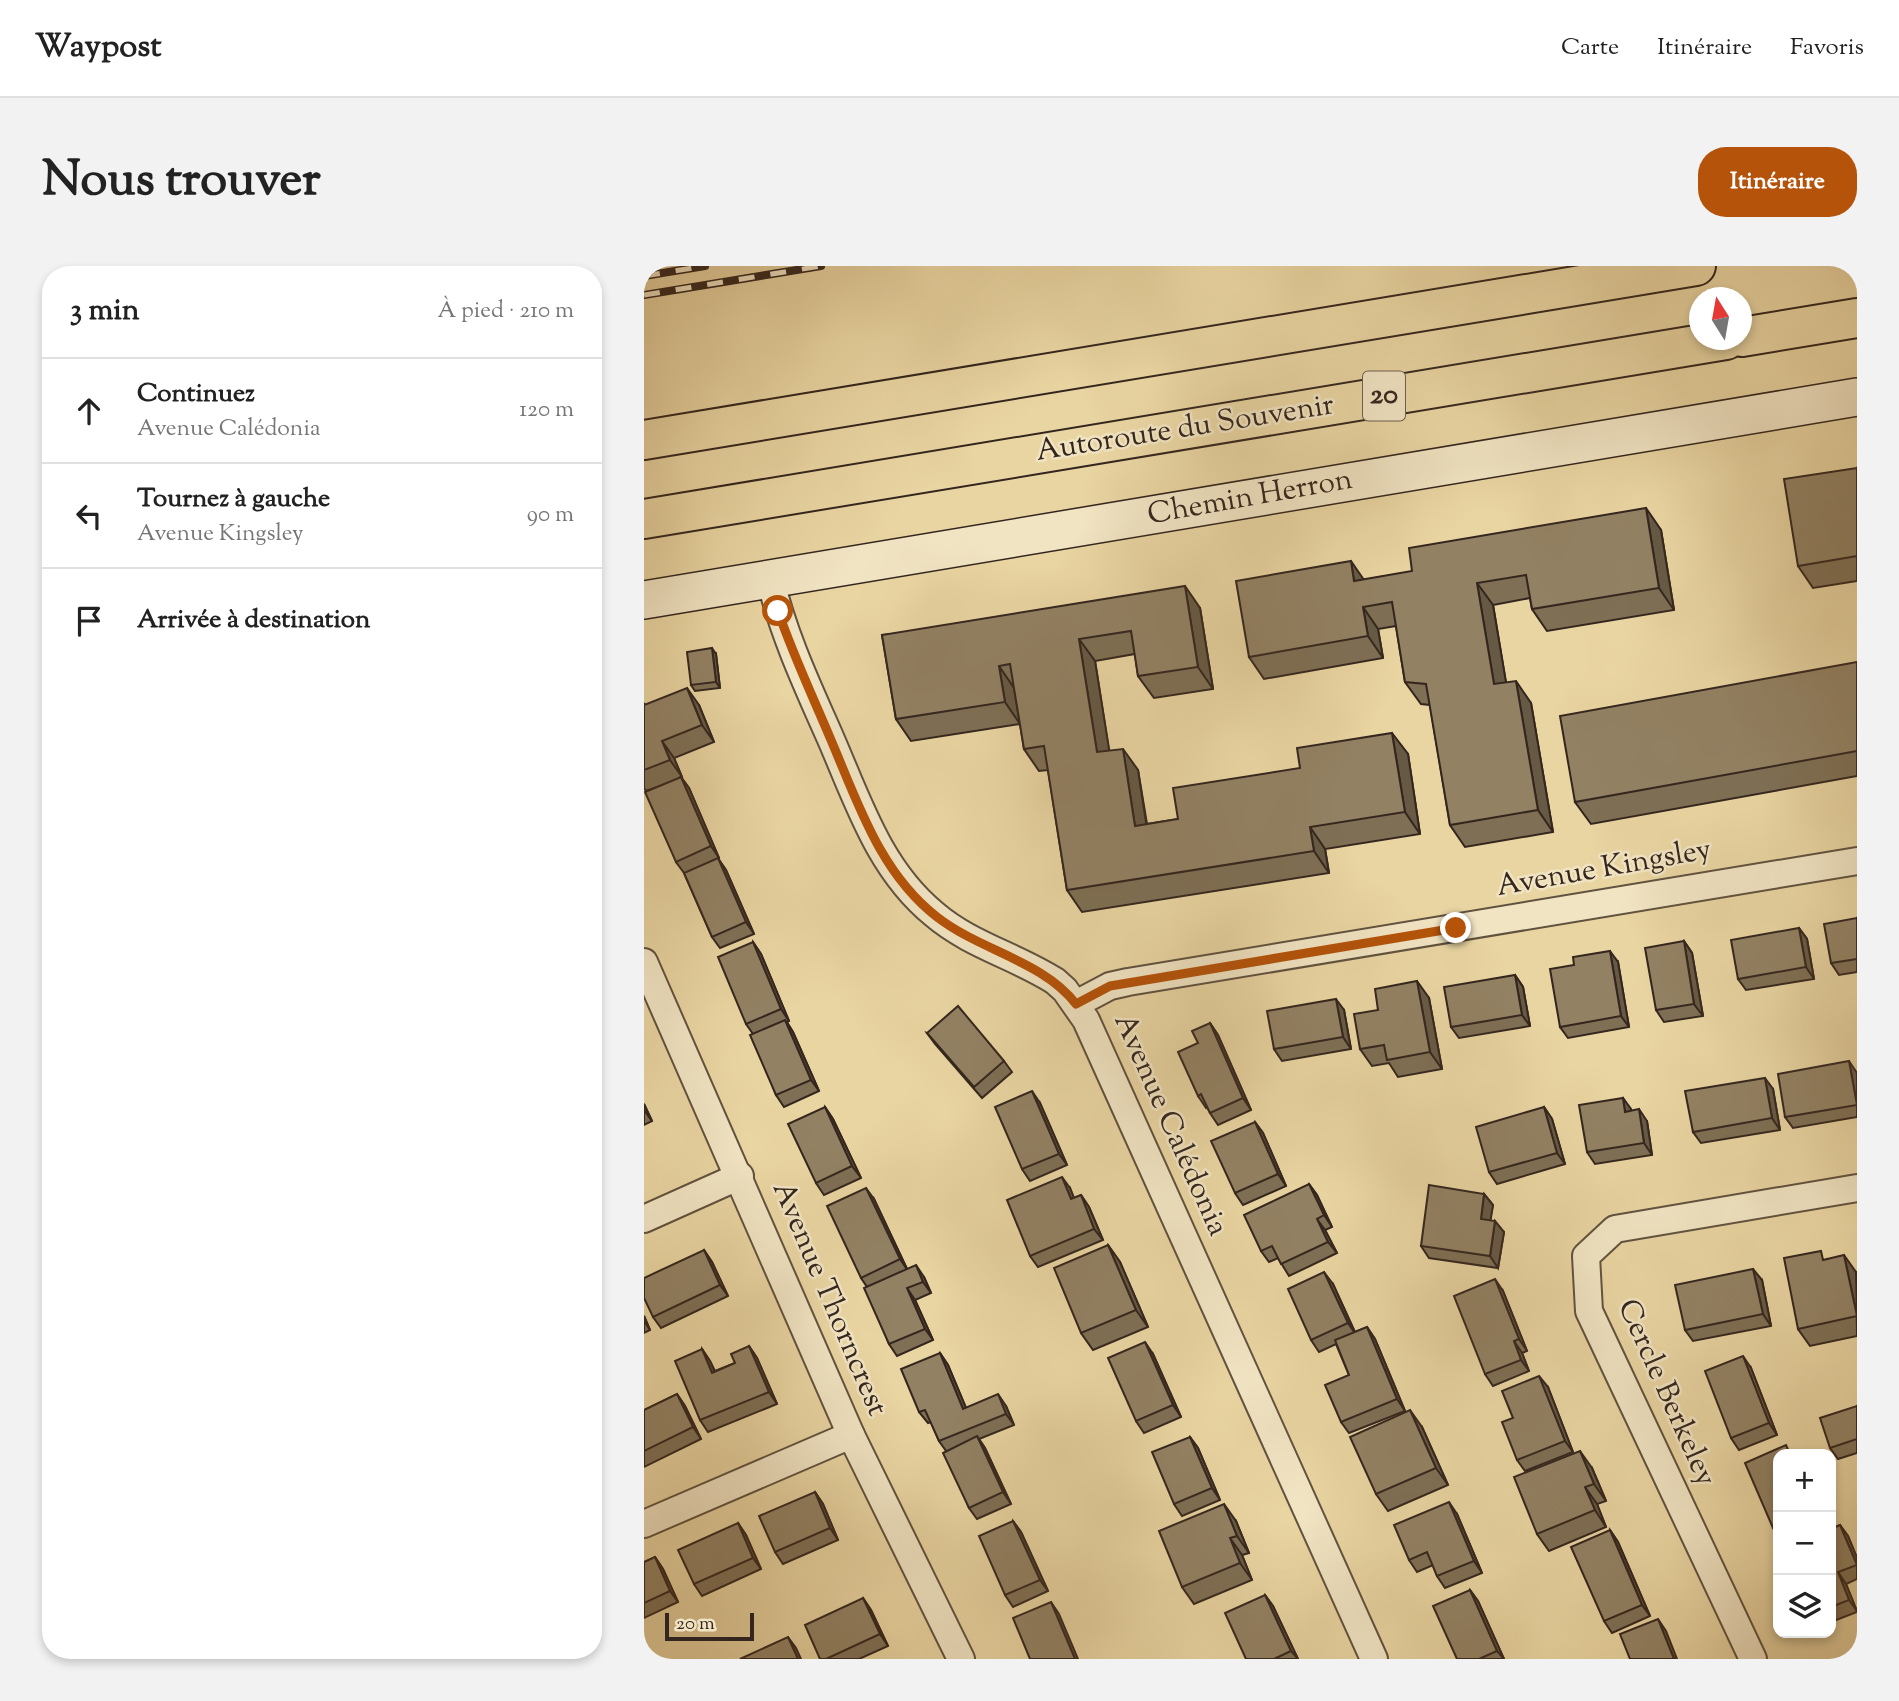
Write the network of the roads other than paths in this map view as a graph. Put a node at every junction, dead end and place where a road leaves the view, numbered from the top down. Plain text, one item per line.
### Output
1 (1696, 266) edge
2 (1857, 318) edge
3 (1752, 335) edge
4 (1689, 346) edge
5 (1857, 397) edge
6 (644, 440) edge
7 (644, 519) edge
8 (770, 578) junction
9 (644, 600) edge
10 (1857, 860) edge
11 (644, 962) edge
12 (1076, 1004) junction
13 (740, 1176) junction
14 (1857, 1188) edge
15 (644, 1219) edge
16 (851, 1434) junction
17 (644, 1524) edge
18 (961, 1659) edge
19 (1374, 1659) edge
20 (1753, 1659) edge

1 - 6 highway
2 - 3 highway
4 - 7 highway, Autoroute du Souvenir / 20
5 - 8 main road, Chemin Herron
8 - 9 main road, Chemin Herron
8 - 12 street, Avenue Calédonia
10 - 12 street, Avenue Kingsley
11 - 13 street, Avenue Thorncrest
12 - 19 street, Avenue Calédonia
13 - 15 street
13 - 16 street, Avenue Thorncrest
14 - 20 street, Cercle Berkeley
16 - 17 street
16 - 18 street, Avenue Thorncrest

